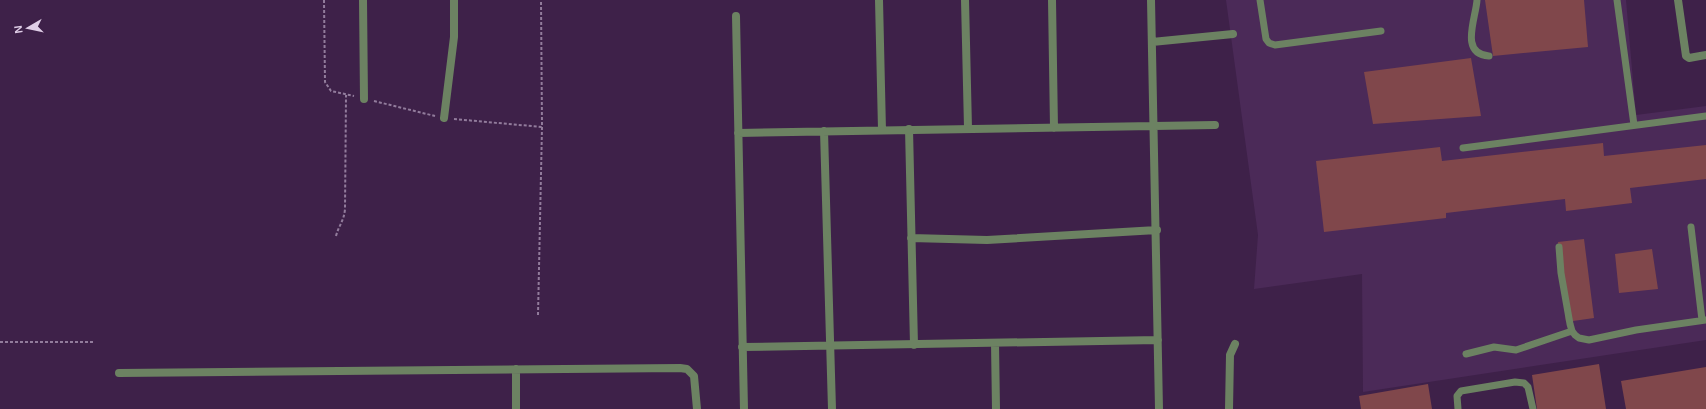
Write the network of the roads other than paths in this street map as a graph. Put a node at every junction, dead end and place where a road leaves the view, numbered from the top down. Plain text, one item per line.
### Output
1 (363, 0) edge
2 (454, 0) edge
3 (879, 0) edge
4 (965, 0) edge
5 (1052, 0) edge
6 (1151, 0) edge
7 (1260, 0) edge
8 (1477, 0) edge
9 (1617, 0) edge
10 (1678, 0) edge
11 (736, 16) dead end
12 (1381, 31) dead end
13 (1233, 34) dead end
14 (1152, 42) junction
15 (1489, 56) dead end
16 (1706, 56) edge
17 (364, 99) road end
18 (1706, 116) edge
19 (444, 118) road end
20 (1214, 125) dead end
21 (1634, 125) junction
22 (1154, 127) junction
23 (968, 128) junction
24 (1054, 128) junction
25 (909, 129) junction
26 (882, 130) junction
27 (824, 131) junction
28 (738, 133) junction
29 (1463, 148) dead end
30 (1691, 227) dead end
31 (1156, 230) junction
32 (911, 238) junction
33 (1559, 247) dead end
34 (1704, 320) edge
35 (1572, 332) junction
36 (1158, 340) junction
37 (995, 343) junction
38 (1235, 344) dead end
39 (914, 345) junction
40 (830, 346) junction
41 (742, 347) junction
42 (1466, 354) dead end
43 (516, 369) junction
44 (119, 373) dead end
45 (516, 409) edge
46 (697, 409) edge
47 (744, 409) edge
48 (832, 409) edge
49 (996, 409) edge
50 (1159, 409) edge
51 (1229, 409) edge
52 (1458, 409) edge
53 (1533, 409) edge

1 - 17 street
2 - 19 street
3 - 26 street
4 - 23 street
5 - 24 street
6 - 14 street
7 - 12 lane
8 - 15 lane
9 - 21 lane
10 - 16 street
11 - 28 street
13 - 14 street
14 - 22 street
18 - 21 lane
20 - 22 street
21 - 29 lane
22 - 24 street
22 - 31 street
23 - 24 street
23 - 25 street
25 - 26 street
25 - 32 street
26 - 27 street
27 - 28 street
27 - 40 street
28 - 41 street
30 - 34 lane
31 - 32 street
31 - 36 street
32 - 39 street
33 - 35 lane
34 - 35 lane
35 - 42 lane
36 - 37 street
36 - 50 street
37 - 39 street
37 - 49 street
38 - 51 street
39 - 40 street
40 - 41 street
40 - 48 street
41 - 47 street
43 - 44 street
43 - 45 street
43 - 46 street
52 - 53 lane

